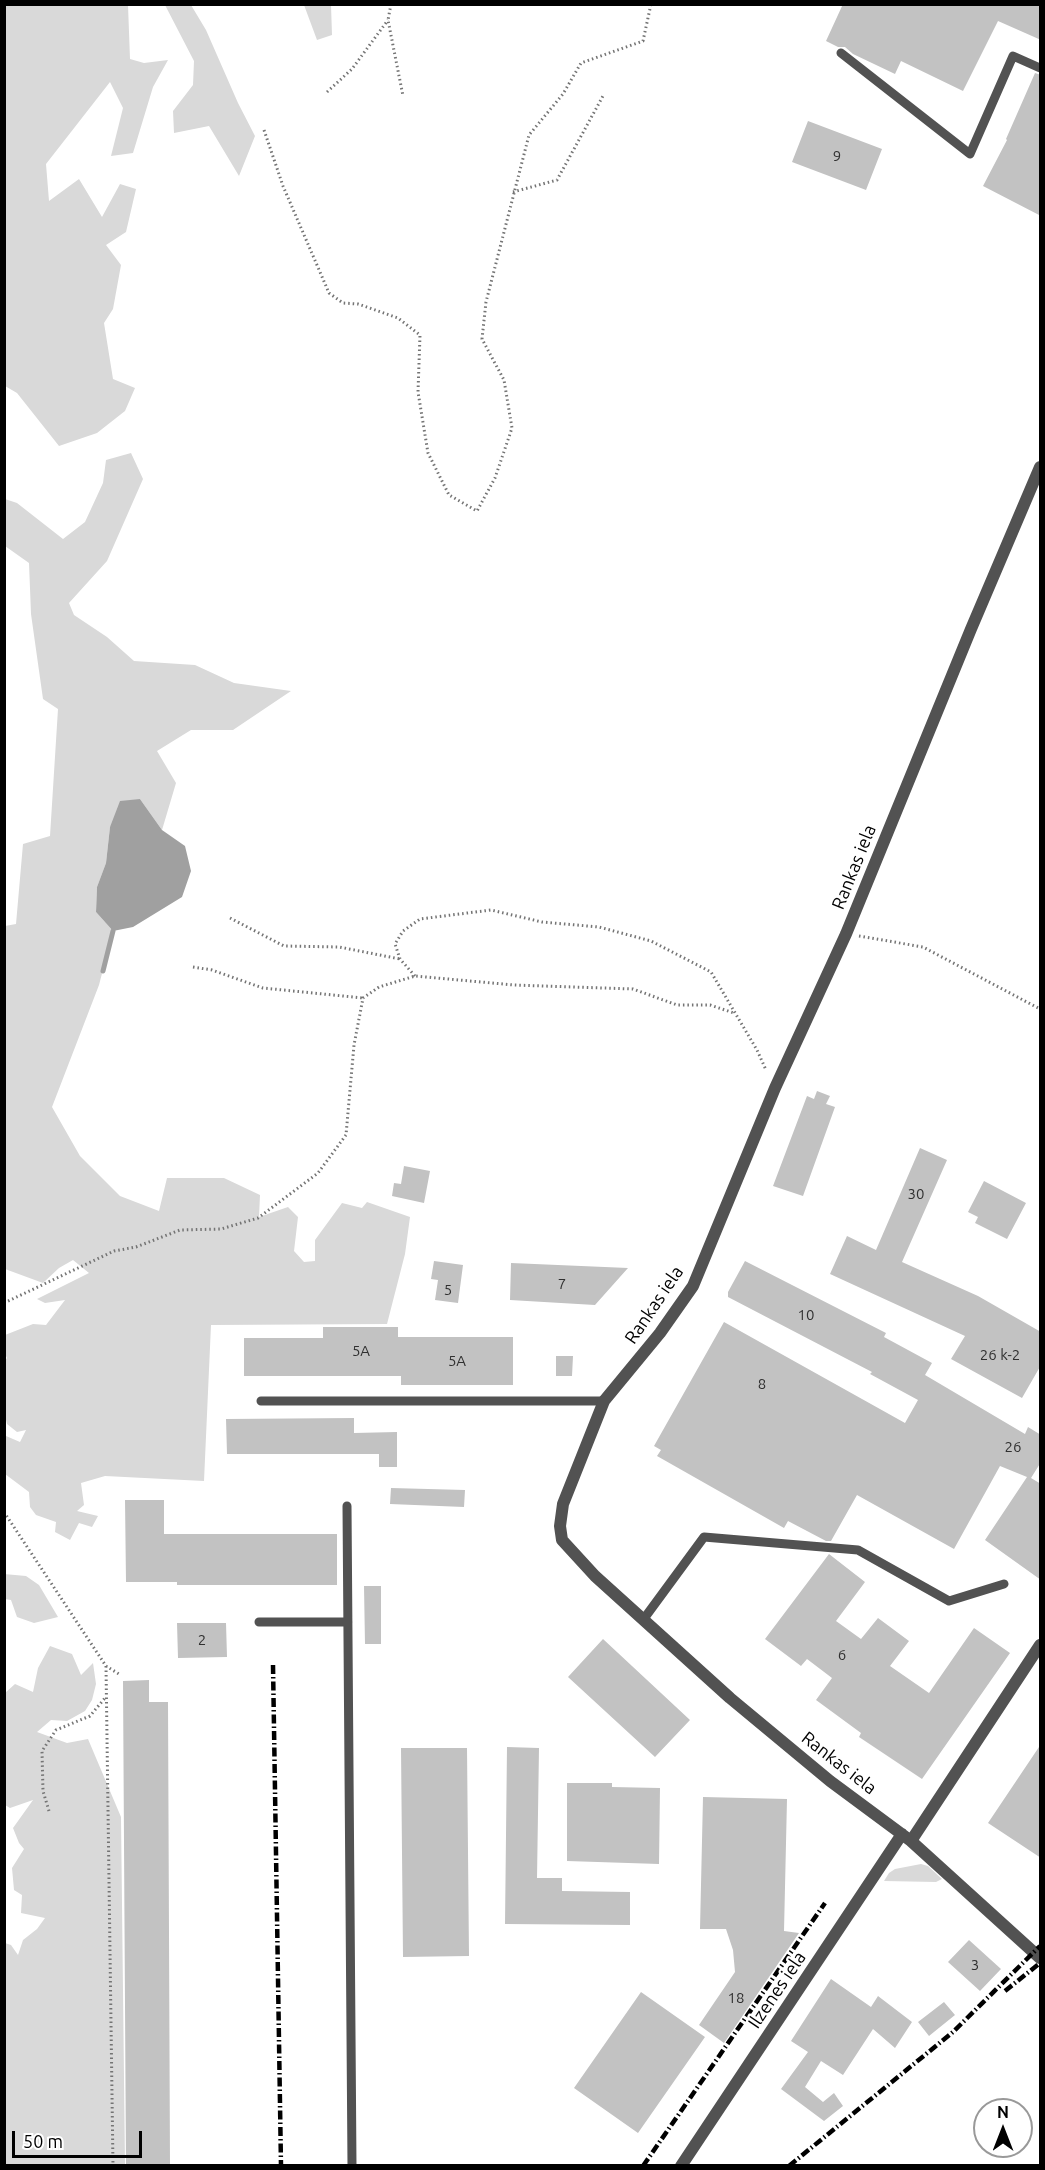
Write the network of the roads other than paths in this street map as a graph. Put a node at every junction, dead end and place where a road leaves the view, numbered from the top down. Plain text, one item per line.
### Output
1 (841, 54) dead end
2 (1041, 68) edge
3 (1041, 467) edge
4 (261, 1401) dead end
5 (604, 1401) junction
6 (347, 1506) dead end
7 (1004, 1584) dead end
8 (643, 1620) junction
9 (258, 1622) dead end
10 (348, 1622) junction
11 (1041, 1645) edge
12 (906, 1837) junction
13 (1041, 1958) edge
14 (352, 2166) edge
15 (681, 2166) edge

1 - 2 lane
3 - 5 street, Rankas iela
4 - 5 lane
5 - 8 street, Rankas iela
6 - 10 lane
7 - 8 lane
8 - 12 street, Rankas iela
9 - 10 lane
10 - 14 lane
11 - 12 street, Ilzenes iela
12 - 13 street, Rankas iela
12 - 15 street, Ilzenes iela

